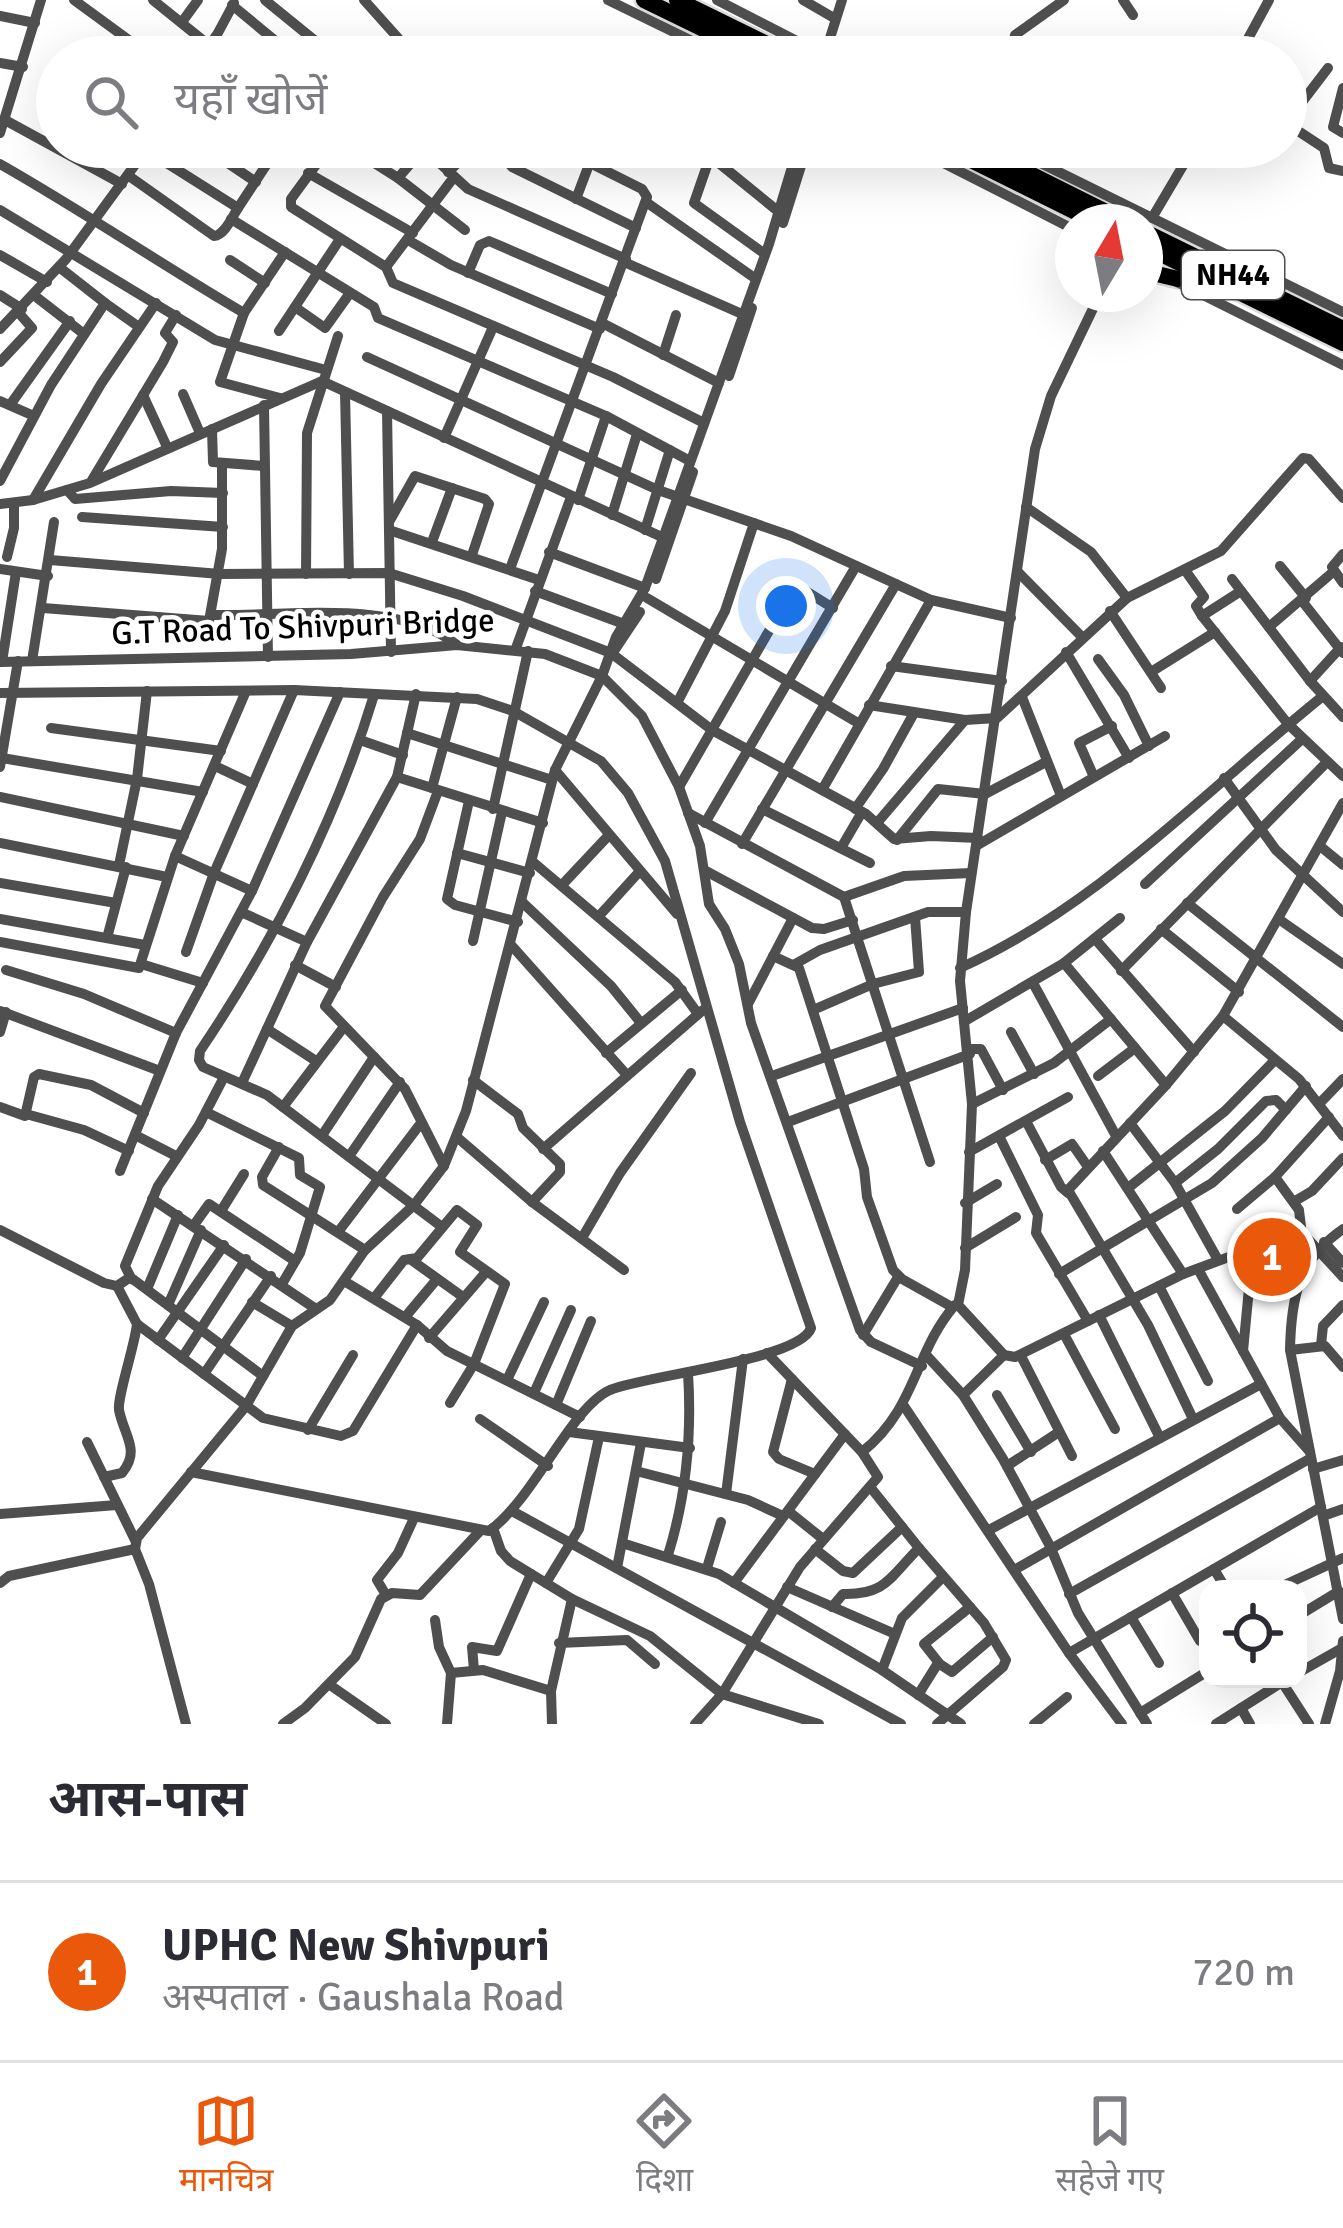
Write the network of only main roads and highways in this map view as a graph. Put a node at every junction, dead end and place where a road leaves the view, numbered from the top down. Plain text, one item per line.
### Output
1 (644, 0) edge
2 (677, 0) edge
3 (718, 36) edge
4 (750, 36) edge
5 (1003, 168) edge
6 (1009, 168) edge
7 (1065, 204) edge
8 (1087, 204) edge
9 (1163, 232) edge
10 (1163, 255) edge
11 (1200, 272) junction
12 (1163, 274) edge
13 (1330, 311) edge
14 (1343, 329) edge
15 (1343, 343) edge

1 - 3 highway
2 - 4 highway
5 - 7 highway
6 - 8 highway
9 - 13 highway, NH44
10 - 11 highway, NH44
11 - 12 highway
11 - 15 highway, NH44
13 - 14 highway, NH44

